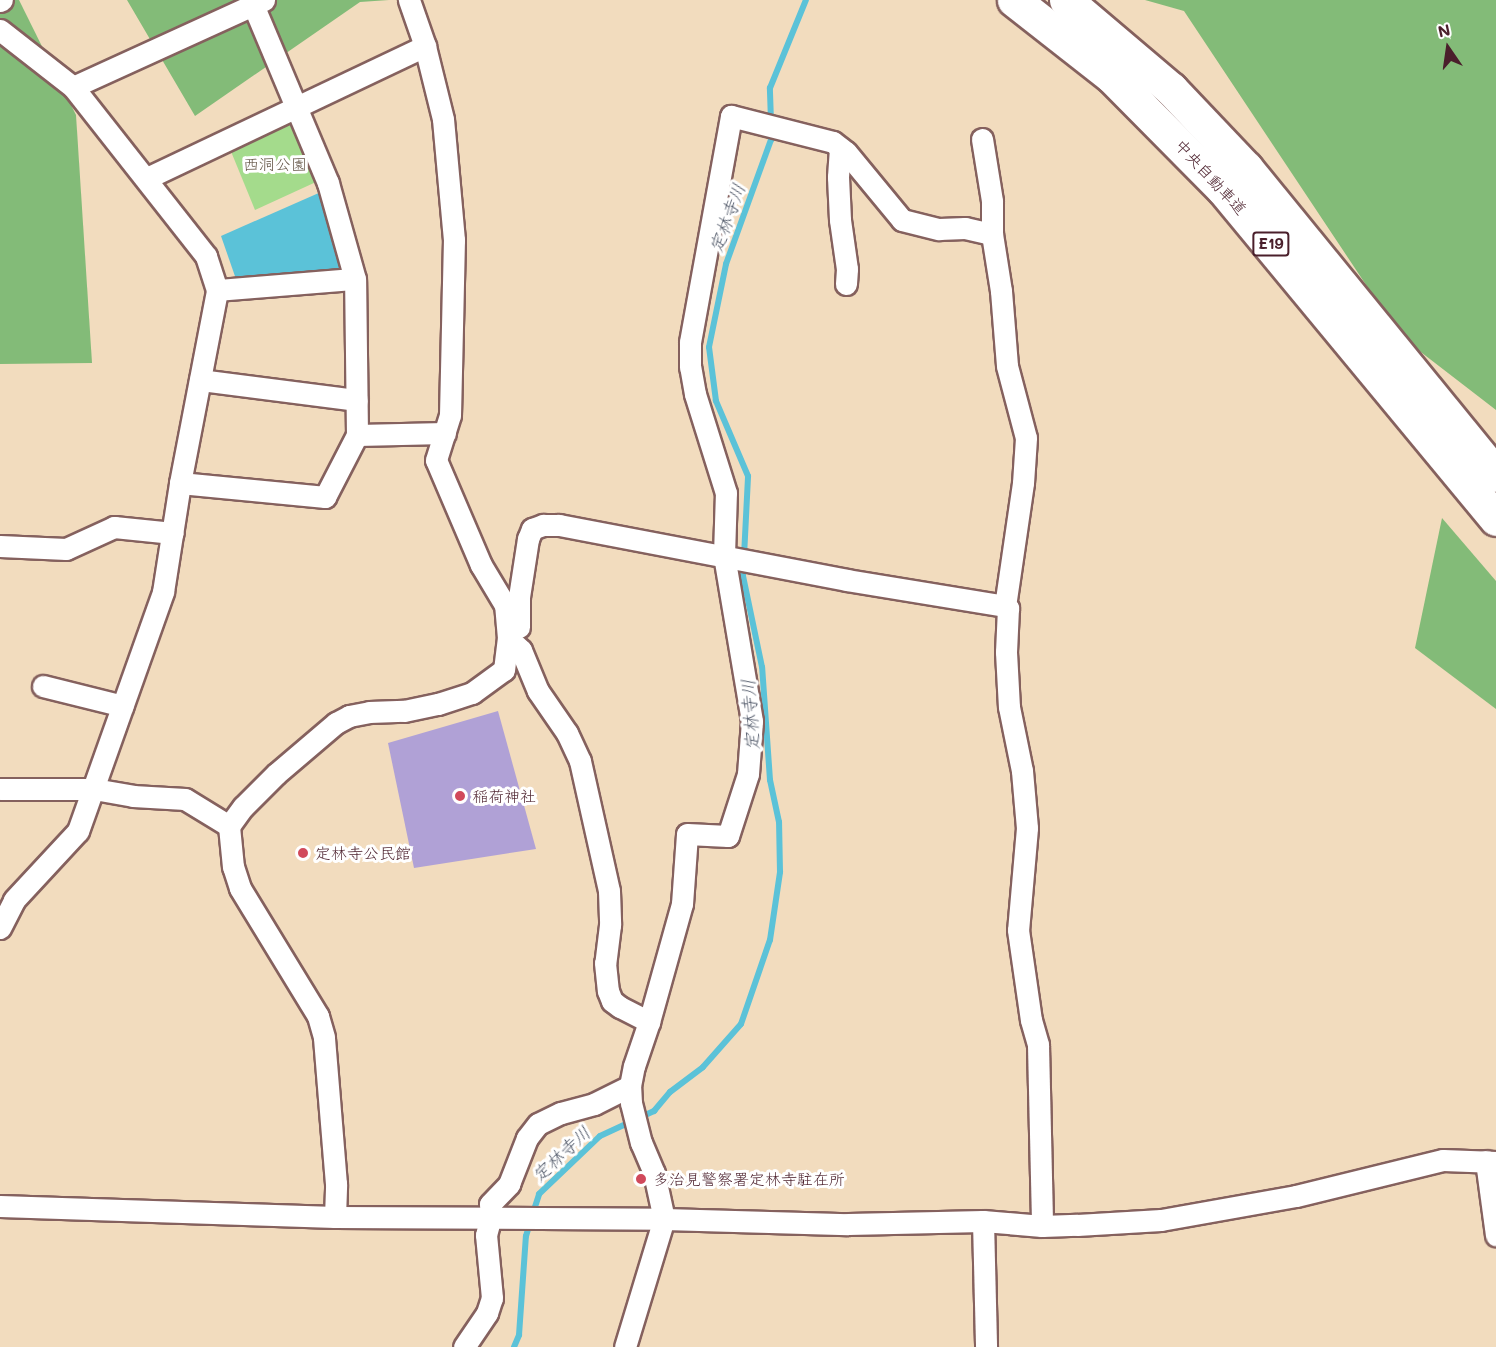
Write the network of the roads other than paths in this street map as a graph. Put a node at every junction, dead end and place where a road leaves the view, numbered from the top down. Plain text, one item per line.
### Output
1 (409, 0) edge
2 (1014, 0) edge
3 (1066, 0) edge
4 (258, 3) edge
5 (0, 30) edge
6 (425, 46) junction
7 (73, 87) junction
8 (298, 108) junction
9 (982, 139) dead end
10 (840, 148) junction
11 (147, 178) junction
12 (992, 234) junction
13 (355, 279) junction
14 (846, 284) dead end
15 (217, 290) junction
16 (200, 380) junction
17 (357, 400) junction
18 (445, 433) junction
19 (357, 435) junction
20 (1496, 475) edge
21 (180, 483) junction
22 (1496, 519) edge
23 (173, 533) junction
24 (0, 546) edge
25 (724, 555) junction
26 (1005, 606) junction
27 (512, 641) junction
28 (43, 686) dead end
29 (123, 706) junction
30 (0, 789) edge
31 (94, 789) junction
32 (229, 826) junction
33 (0, 928) edge
34 (650, 1022) junction
35 (630, 1086) junction
36 (1491, 1162) edge
37 (0, 1206) edge
38 (335, 1217) junction
39 (664, 1219) junction
40 (491, 1220) junction
41 (984, 1221) junction
42 (1042, 1226) junction
43 (1496, 1235) edge
44 (464, 1347) edge
45 (625, 1347) edge
46 (986, 1347) edge

1 - 6 street
2 - 22 highway, 中央自動車道 / E19
3 - 20 highway, 中央自動車道 / E19
4 - 7 street
4 - 8 street
5 - 7 street
6 - 8 street
6 - 18 street
7 - 11 street
8 - 11 street
8 - 13 street
9 - 12 street
10 - 12 street
10 - 14 street
10 - 25 street
11 - 15 street
12 - 26 street
13 - 15 street
13 - 17 street
15 - 16 street
16 - 17 street
16 - 21 street
17 - 19 street
18 - 19 street
18 - 27 street
19 - 21 street
21 - 23 street
23 - 24 street
23 - 29 street
25 - 26 street
25 - 27 street
25 - 34 street
26 - 42 street
27 - 32 street
27 - 34 street
28 - 29 street
29 - 31 street
30 - 31 street
31 - 32 street
31 - 33 street
32 - 38 street
34 - 35 street
35 - 39 street
35 - 40 street
36 - 42 street
36 - 43 street
37 - 38 street
38 - 40 street
39 - 40 street
39 - 41 street
39 - 45 street
40 - 44 street
41 - 42 street
41 - 46 street

